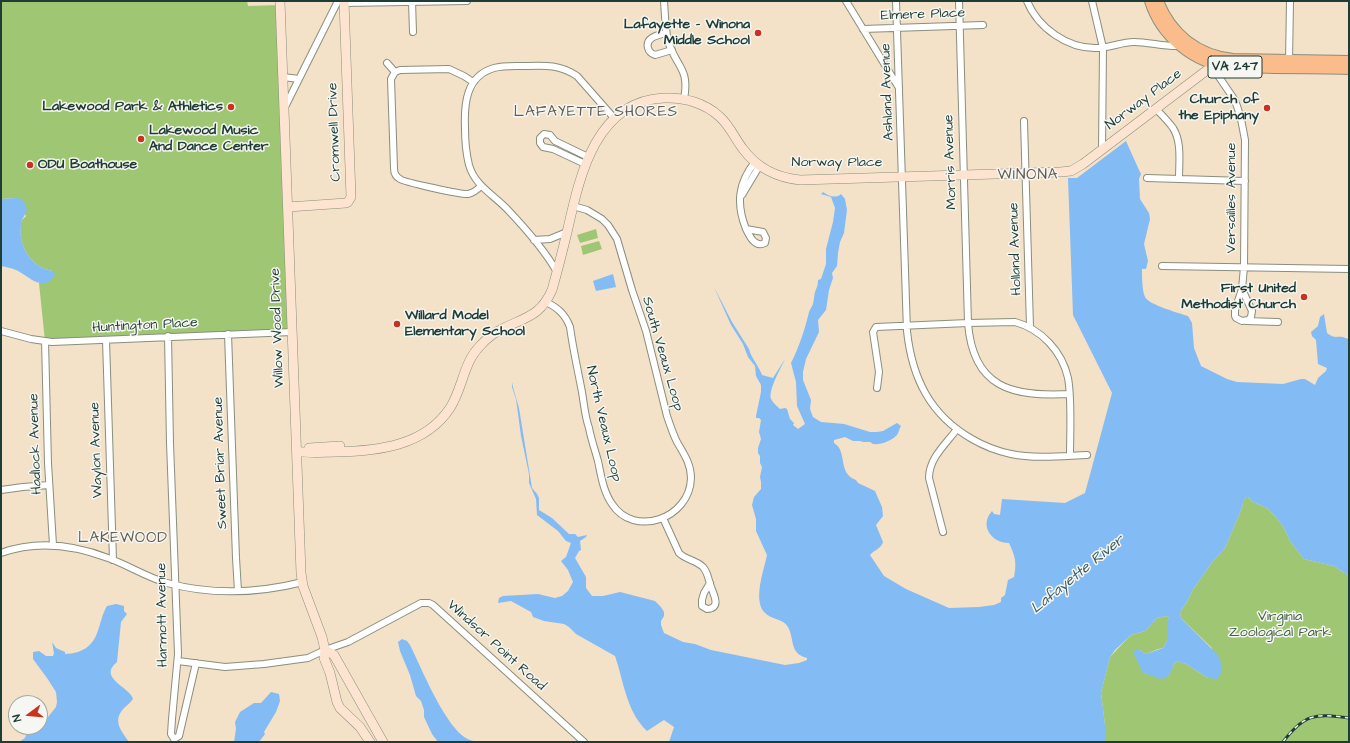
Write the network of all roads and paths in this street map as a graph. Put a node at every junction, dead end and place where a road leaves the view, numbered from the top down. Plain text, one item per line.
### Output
1 (280, 1) edge
2 (467, 1) edge
3 (664, 1) edge
4 (846, 1) edge
5 (896, 1) edge
6 (959, 1) edge
7 (1027, 1) edge
8 (1092, 1) edge
9 (1150, 1) edge
10 (1158, 1) edge
11 (1290, 1) edge
12 (342, 2) edge
13 (412, 2) edge
14 (983, 25) dead end
15 (959, 26) junction
16 (898, 27) junction
17 (863, 29) junction
18 (412, 32) dead end
19 (666, 33) junction
20 (1183, 44) junction
21 (1103, 48) junction
22 (672, 50) junction
23 (1220, 61) junction
24 (1349, 61) edge
25 (386, 64) dead end
26 (1289, 64) junction
27 (1349, 69) edge
28 (395, 72) junction
29 (283, 77) junction
30 (299, 79) junction
31 (474, 82) junction
32 (900, 90) junction
33 (684, 99) junction
34 (284, 109) junction
35 (1156, 109) junction
36 (614, 118) junction
37 (1024, 121) dead end
38 (553, 139) junction
39 (549, 147) junction
40 (1102, 150) junction
41 (587, 161) junction
42 (757, 164) junction
43 (1026, 172) junction
44 (964, 175) junction
45 (902, 177) junction
46 (1147, 178) dead end
47 (1179, 178) junction
48 (1245, 180) junction
49 (481, 186) junction
50 (573, 206) junction
51 (288, 207) junction
52 (746, 229) dead end
53 (567, 232) junction
54 (534, 240) junction
55 (1162, 266) dead end
56 (1244, 267) junction
57 (1349, 269) edge
58 (557, 272) junction
59 (1242, 289) junction
60 (546, 302) junction
61 (1246, 321) junction
62 (1278, 322) dead end
63 (968, 323) junction
64 (906, 325) junction
65 (1030, 328) junction
66 (1, 331) edge
67 (292, 332) junction
68 (228, 334) junction
69 (168, 336) junction
70 (106, 340) junction
71 (45, 341) junction
72 (877, 388) dead end
73 (1069, 394) junction
74 (957, 429) junction
75 (297, 451) junction
76 (1087, 455) dead end
77 (1070, 456) junction
78 (49, 485) junction
79 (1, 490) edge
80 (663, 518) junction
81 (942, 532) dead end
82 (53, 545) junction
83 (1, 553) edge
84 (113, 560) junction
85 (303, 582) junction
86 (710, 583) dead end
87 (175, 585) junction
88 (238, 591) junction
89 (325, 650) junction
90 (178, 661) junction
91 (196, 663) junction
92 (370, 742) edge
93 (384, 742) edge
94 (584, 742) edge

1 - 29 street, Willow Wood Drive
2 - 13 street
3 - 19 street
4 - 17 street
5 - 16 street, Ashland Avenue
6 - 15 street, Morris Avenue
7 - 21 street
8 - 21 street
9 - 20 main road, VA 247
10 - 20 main road, VA 247
11 - 26 street
12 - 13 street
12 - 30 street
12 - 51 street, Cromwell Drive
13 - 18 street
14 - 15 street, Elmere Place
15 - 16 street, Elmere Place
15 - 44 street, Morris Avenue
16 - 17 street, Elmere Place
16 - 32 street, Ashland Avenue
17 - 32 street
19 - 22 street
19 - 22 street
20 - 21 street
20 - 23 main road, VA 247
21 - 40 street
22 - 33 street
23 - 26 main road, VA 247
23 - 35 street, Norway Place
23 - 48 street, Versailles Avenue
24 - 26 main road, VA 247
25 - 28 street
26 - 27 main road, VA 247
28 - 31 street
28 - 49 street
29 - 30 street
29 - 34 street, Willow Wood Drive
30 - 34 street
31 - 36 street
31 - 49 street
32 - 45 street, Ashland Avenue
33 - 36 street, Norway Place
33 - 42 street, Norway Place
34 - 51 street, Willow Wood Drive
35 - 40 street, Norway Place
35 - 47 street
36 - 41 street, Norway Place
37 - 43 street, Holland Avenue
38 - 39 street
38 - 39 street
38 - 41 street
39 - 41 street
40 - 43 street, Norway Place
41 - 50 street, Norway Place
42 - 45 street, Norway Place
42 - 52 street
43 - 44 street, Norway Place
43 - 65 street, Holland Avenue
44 - 45 street, Norway Place
44 - 63 street, Morris Avenue
45 - 64 street, Ashland Avenue
46 - 47 street
47 - 48 street
48 - 56 street, Versailles Avenue
49 - 54 street
50 - 53 street, Norway Place
50 - 80 street, South Veaux Loop
51 - 67 street, Willow Wood Drive
53 - 54 street
53 - 58 street, Norway Place
54 - 58 street
55 - 56 street
56 - 57 street
56 - 59 street, Versailles Avenue
58 - 60 street, Norway Place
59 - 61 street
59 - 61 street, Versailles Avenue
60 - 75 street, Norway Place
60 - 80 street, North Veaux Loop
61 - 62 street
63 - 64 street
63 - 65 street
63 - 73 street, Morris Avenue
64 - 72 street
64 - 74 street, Ashland Avenue
65 - 73 street
66 - 71 street, Huntington Place
67 - 68 street, Huntington Place
67 - 75 street, Willow Wood Drive
68 - 69 street, Huntington Place
68 - 88 street, Sweet Briar Avenue
69 - 70 street, Huntington Place
69 - 87 street, Harmott Avenue
70 - 71 street, Huntington Place
70 - 84 street, Waylon Avenue
71 - 78 street, Hadlock Avenue
73 - 77 street
74 - 77 street, Ashland Avenue
74 - 81 street
75 - 85 street, Willow Wood Drive
76 - 77 street, Ashland Avenue
78 - 79 street
78 - 82 street, Hadlock Avenue
80 - 86 street
82 - 83 street
82 - 84 street
84 - 87 street
85 - 88 street
85 - 89 street, Willow Wood Drive
87 - 88 street
87 - 90 street, Harmott Avenue
89 - 91 street, Windsor Point Road
89 - 92 street, Willow Wood Drive
89 - 93 street, Willow Wood Drive
89 - 94 street, Windsor Point Road
90 - 91 street, Windsor Point Road
90 - 91 street, Harmott Avenue

